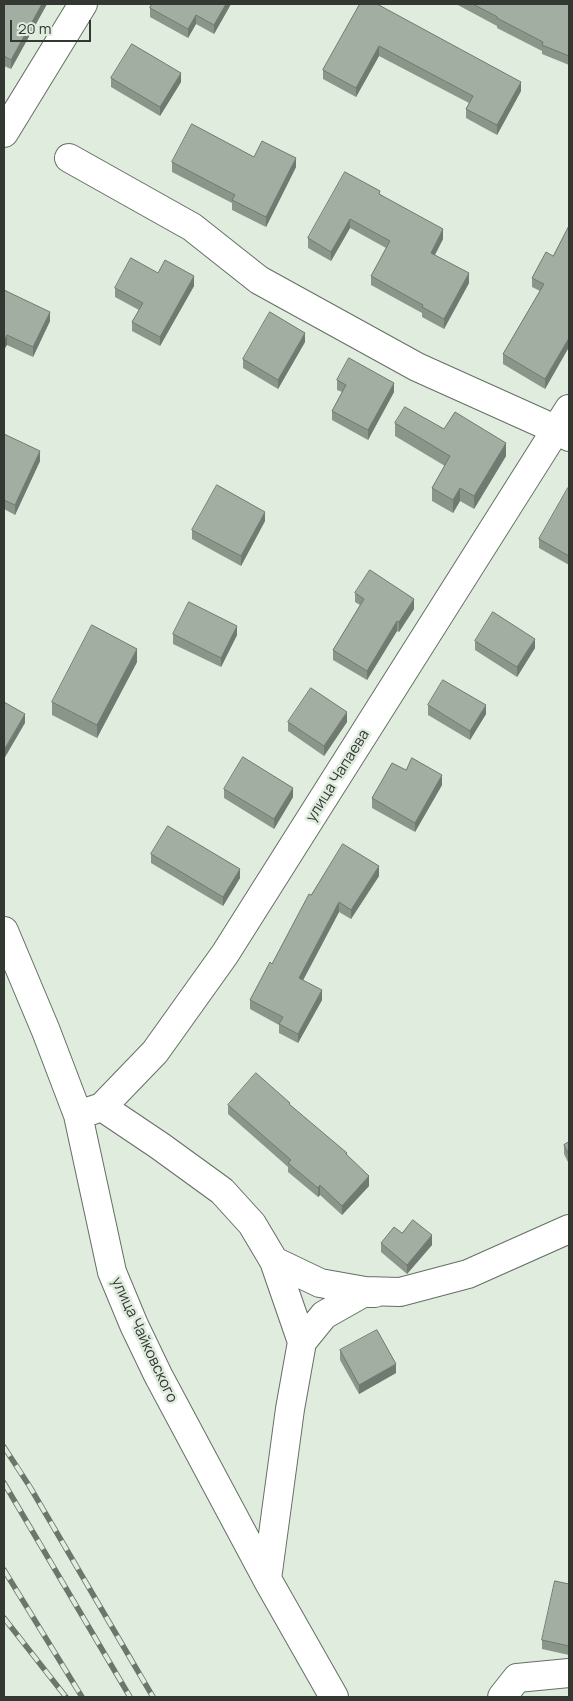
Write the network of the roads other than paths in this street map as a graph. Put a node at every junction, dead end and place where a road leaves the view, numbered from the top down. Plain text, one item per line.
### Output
1 (83, 4) edge
2 (4, 132) edge
3 (69, 158) dead end
4 (565, 425) edge
5 (4, 931) edge
6 (90, 1111) junction
7 (569, 1229) edge
8 (274, 1261) junction
9 (400, 1292) junction
10 (302, 1342) junction
11 (268, 1579) junction
12 (569, 1674) edge
13 (334, 1697) edge
14 (502, 1697) edge

1 - 2 street
3 - 4 street
4 - 6 street, улица Чапаева
5 - 6 street, улица Чайковского
6 - 8 street
6 - 11 street, улица Чайковского
7 - 9 street
8 - 9 street
8 - 10 street
9 - 10 street
10 - 11 street
11 - 13 street, улица Чайковского
12 - 14 street

